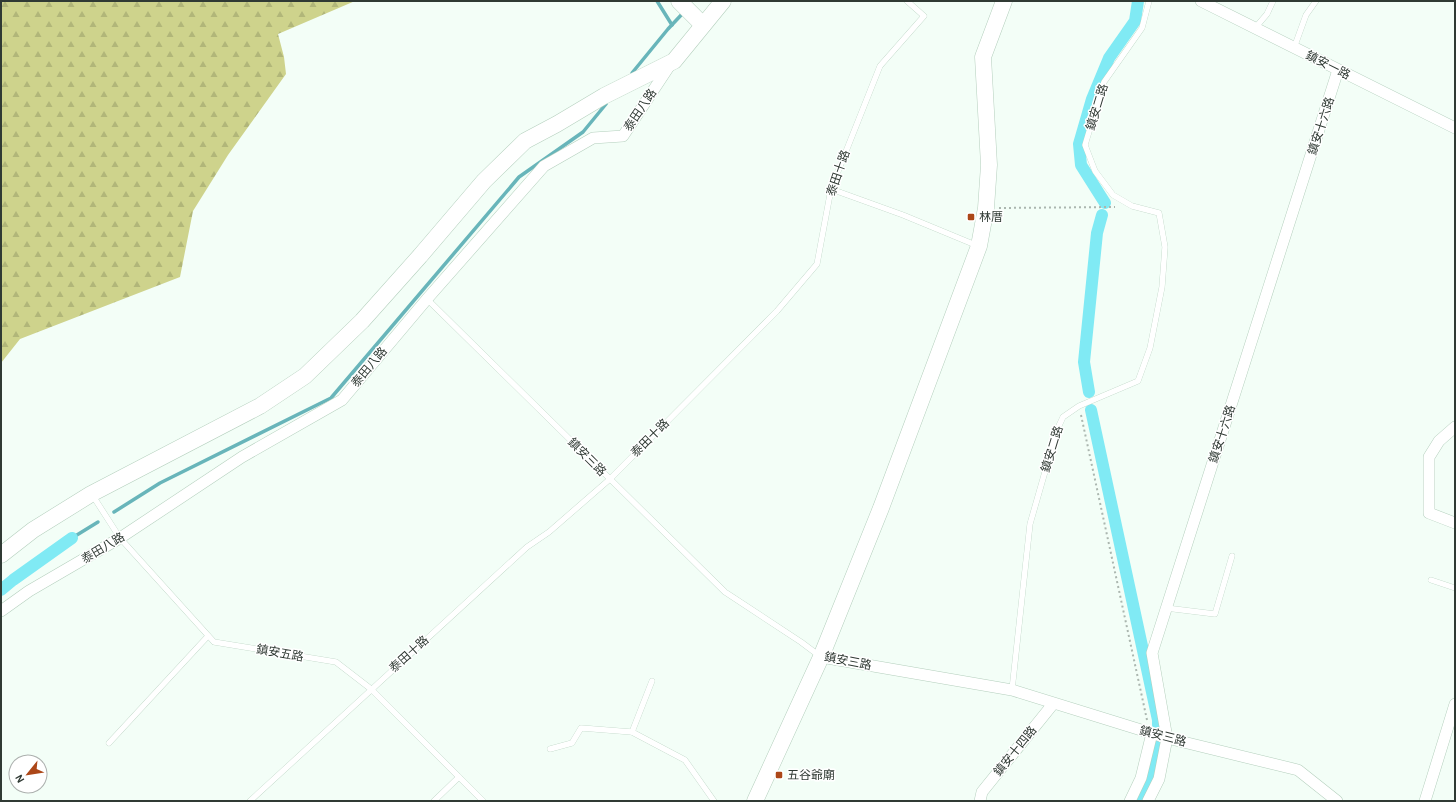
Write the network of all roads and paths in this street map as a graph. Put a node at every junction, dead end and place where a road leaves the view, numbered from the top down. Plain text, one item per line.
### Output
1 (723, 1) edge
2 (907, 1) edge
3 (1004, 1) edge
4 (1149, 1) edge
5 (1201, 1) edge
6 (1273, 1) edge
7 (1316, 1) edge
8 (681, 3) edge
9 (703, 25) junction
10 (1255, 28) junction
11 (1294, 48) junction
12 (674, 61) junction
13 (1338, 70) junction
14 (1455, 128) edge
15 (831, 189) junction
16 (1132, 206) junction
17 (986, 208) junction
18 (978, 246) junction
19 (427, 299) junction
20 (1079, 406) junction
21 (1455, 427) edge
22 (610, 479) junction
23 (91, 494) junction
24 (1455, 523) edge
25 (120, 538) junction
26 (1, 555) edge
27 (1232, 556) dead end
28 (1432, 580) dead end
29 (1455, 588) edge
30 (1166, 608) junction
31 (1, 611) edge
32 (208, 636) junction
33 (821, 657) junction
34 (652, 681) dead end
35 (371, 689) junction
36 (1012, 690) junction
37 (1053, 704) junction
38 (1455, 704) edge
39 (632, 732) junction
40 (1152, 733) junction
41 (1166, 738) junction
42 (109, 743) dead end
43 (550, 749) dead end
44 (459, 777) junction
45 (250, 801) edge
46 (434, 801) edge
47 (483, 801) edge
48 (714, 801) edge
49 (756, 801) edge
50 (980, 801) edge
51 (1130, 801) edge
52 (1148, 801) edge
53 (1337, 801) edge
54 (1425, 801) edge

1 - 9 street
2 - 15 lane, 泰田十路
3 - 17 street
4 - 16 lane, 鎮安二路
5 - 10 street, 鎮安一路
6 - 10 lane
7 - 11 lane
8 - 9 street
9 - 12 street
10 - 11 street, 鎮安一路
11 - 13 street, 鎮安一路
12 - 19 street, 泰田八路
12 - 23 street
13 - 14 street, 鎮安一路
13 - 30 street, 鎮安十六路
15 - 18 lane
15 - 22 lane, 泰田十路
16 - 17 path
16 - 20 lane, 鎮安二路
17 - 18 street
18 - 33 street
19 - 22 lane, 鎮安三路
19 - 25 street, 泰田八路
20 - 36 lane, 鎮安二路
20 - 40 path
21 - 24 street
22 - 33 lane, 鎮安三路
22 - 35 lane, 泰田十路
23 - 25 lane, 鎮安五路
23 - 26 street
25 - 31 street, 泰田八路
25 - 32 lane, 鎮安五路
27 - 30 lane
28 - 29 lane
30 - 41 street, 鎮安十六路
32 - 35 lane, 鎮安五路
32 - 42 lane
33 - 36 street, 鎮安三路
33 - 49 street
34 - 39 lane
35 - 44 lane, 鎮安五路
35 - 45 lane, 泰田十路
36 - 37 street, 鎮安三路
37 - 40 street, 鎮安三路
37 - 50 street, 鎮安十四路
38 - 54 street
39 - 43 lane
39 - 48 lane
40 - 41 street, 鎮安三路
40 - 51 street
41 - 52 street, 鎮安十六路
41 - 53 street, 鎮安三路
44 - 46 lane
44 - 47 lane, 鎮安五路

